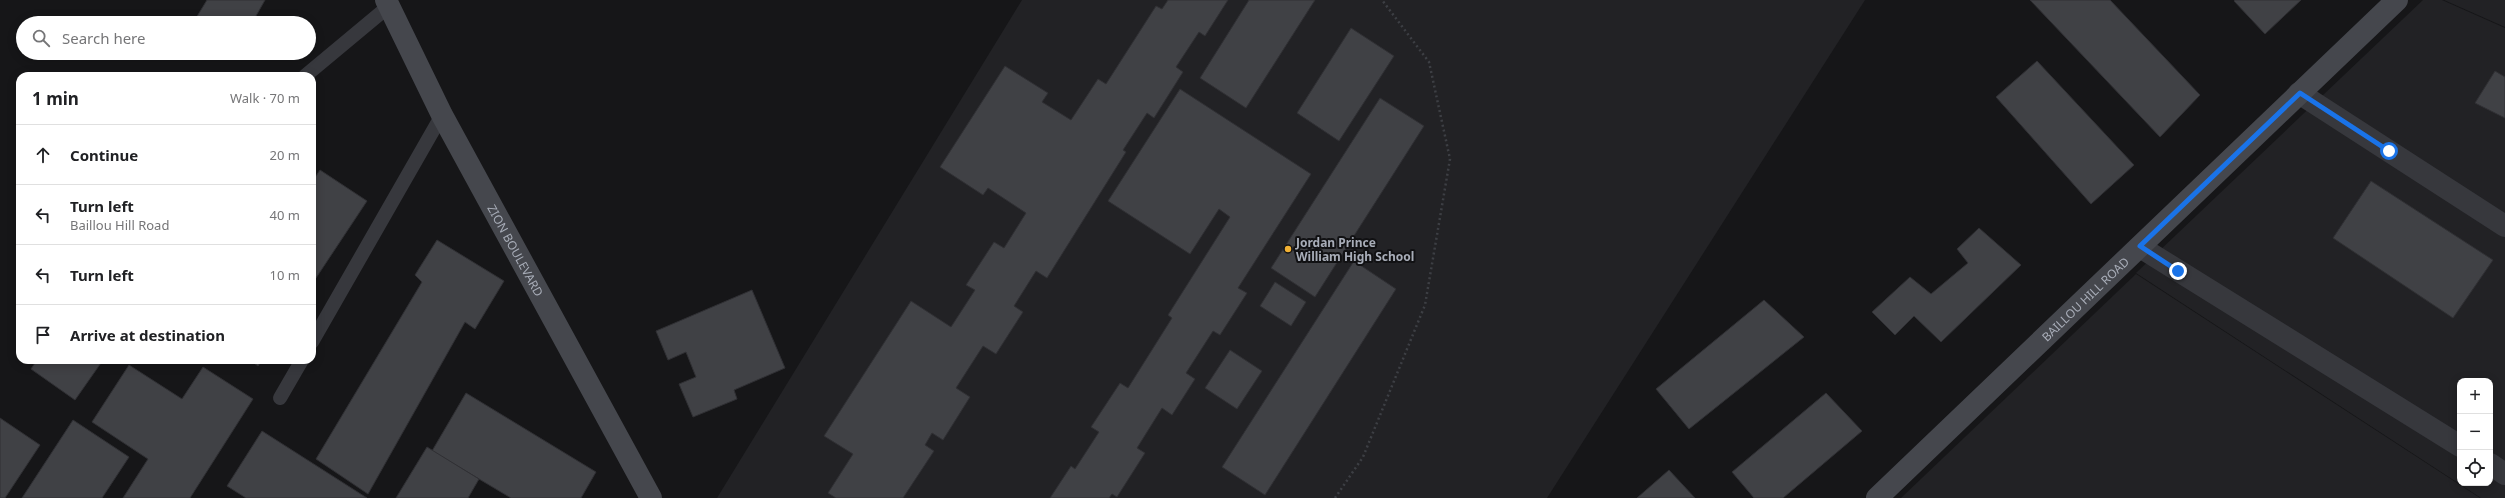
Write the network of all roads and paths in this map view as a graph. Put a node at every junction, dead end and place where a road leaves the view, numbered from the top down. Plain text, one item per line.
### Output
1 (1382, 0) edge
2 (2397, 0) edge
3 (388, 3) edge
4 (310, 72) edge
5 (2300, 93) junction
6 (442, 115) junction
7 (2505, 226) edge
8 (2140, 246) junction
9 (316, 335) edge
10 (300, 364) edge
11 (280, 398) dead end
12 (2457, 444) edge
13 (2493, 466) edge
14 (2505, 474) edge
15 (651, 498) edge
16 (1335, 498) edge
17 (1877, 498) edge

1 - 16 path
2 - 5 main road, BAILLOU HILL ROAD
3 - 4 lane
3 - 6 main road, ZION BOULEVARD
5 - 7 street
5 - 8 main road, BAILLOU HILL ROAD
6 - 9 lane
6 - 15 main road, ZION BOULEVARD
8 - 12 street
8 - 17 main road, BAILLOU HILL ROAD
10 - 11 lane
13 - 14 street

